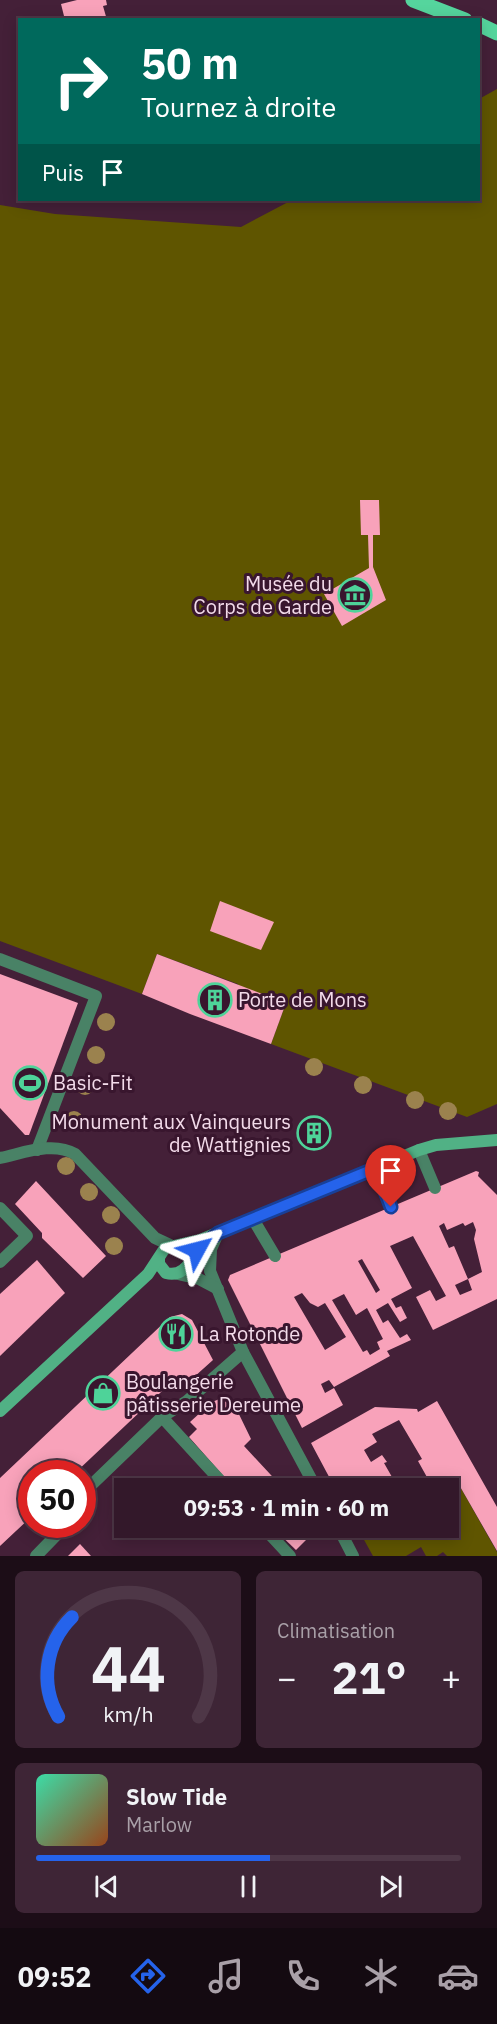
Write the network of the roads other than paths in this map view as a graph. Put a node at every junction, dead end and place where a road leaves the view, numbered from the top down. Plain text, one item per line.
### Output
1 (413, 0) edge
2 (460, 18) edge
3 (480, 25) edge
4 (497, 33) edge
5 (0, 958) edge
6 (496, 1142) edge
7 (37, 1150) junction
8 (419, 1150) junction
9 (0, 1158) edge
10 (376, 1168) junction
11 (435, 1188) dead end
12 (391, 1207) dead end
13 (0, 1208) edge
14 (253, 1219) junction
15 (218, 1233) junction
16 (166, 1250) junction
17 (275, 1256) dead end
18 (189, 1261) junction
19 (0, 1262) edge
20 (148, 1274) junction
21 (172, 1274) junction
22 (218, 1289) junction
23 (243, 1353) junction
24 (0, 1411) edge
25 (162, 1417) junction
26 (218, 1478) edge
27 (311, 1478) edge
28 (96, 1481) edge
29 (54, 1538) edge
30 (273, 1538) edge
31 (342, 1538) edge
32 (347, 1553) edge
33 (36, 1556) edge
34 (290, 1556) edge

1 - 2 main road
3 - 4 main road
5 - 7 street
6 - 8 main road
7 - 9 street
7 - 16 street
8 - 10 main road
8 - 11 street
10 - 12 street
10 - 14 main road
13 - 19 street
14 - 15 main road
14 - 17 street
15 - 16 main road
15 - 18 main road
15 - 22 street
16 - 18 main road
16 - 20 main road
16 - 21 main road
18 - 21 main road
20 - 21 main road
20 - 24 main road
21 - 22 street
22 - 23 street
23 - 25 street
23 - 27 street
25 - 26 street
25 - 28 street
29 - 33 street
30 - 34 street
31 - 32 street

